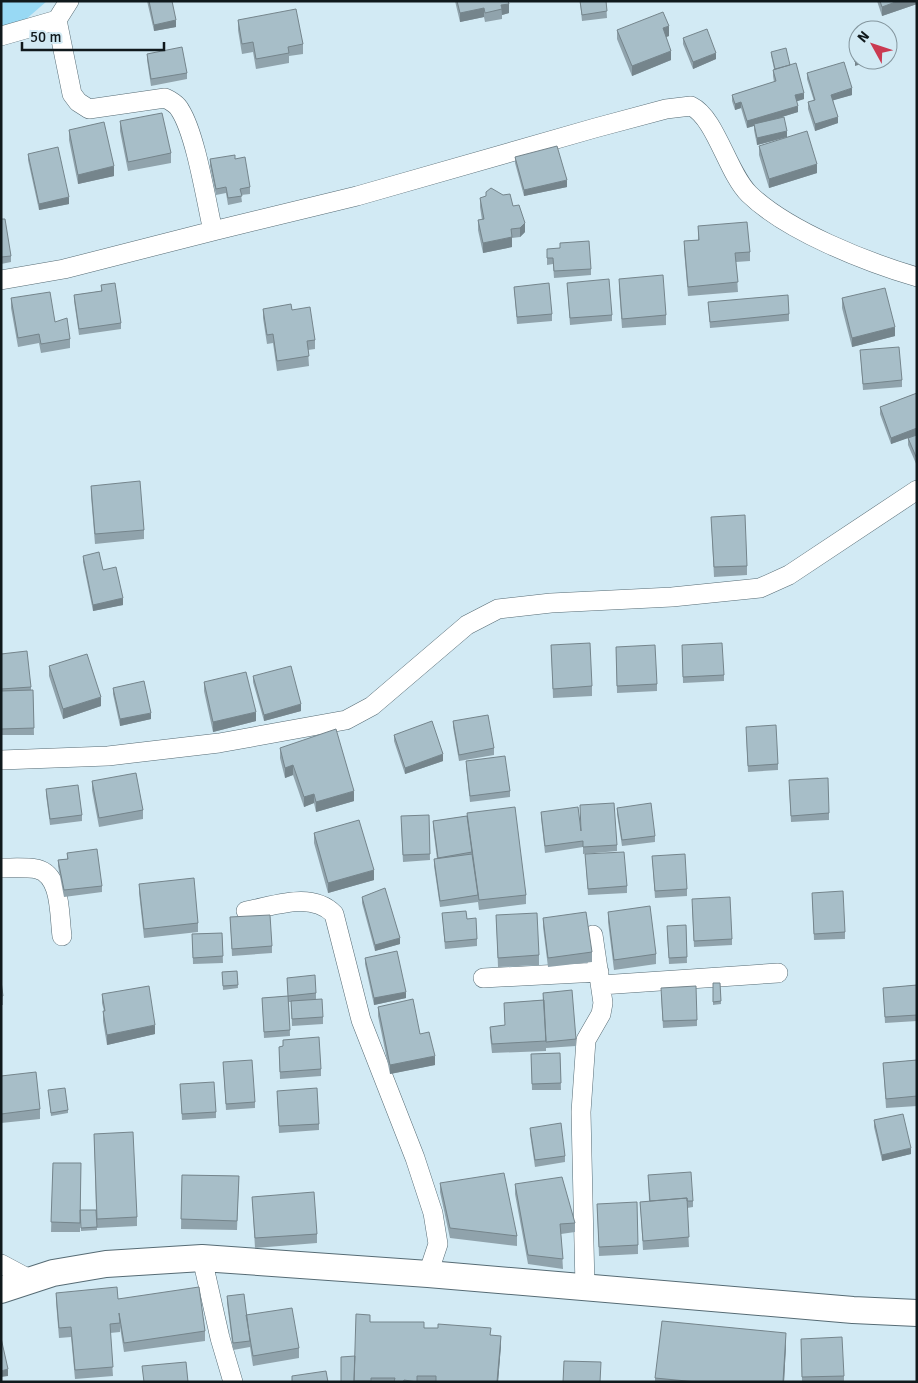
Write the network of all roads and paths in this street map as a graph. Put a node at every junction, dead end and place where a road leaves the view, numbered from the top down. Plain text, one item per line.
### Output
1 (69, 1) edge
2 (57, 20) junction
3 (1, 36) edge
4 (213, 231) junction
5 (917, 277) edge
6 (1, 280) edge
7 (917, 490) edge
8 (1, 760) edge
9 (1, 868) edge
10 (246, 911) dead end
11 (593, 935) dead end
12 (62, 936) dead end
13 (778, 973) dead end
14 (483, 978) dead end
15 (600, 979) junction
16 (202, 1258) junction
17 (1, 1264) edge
18 (428, 1274) junction
19 (32, 1280) junction
20 (585, 1287) junction
21 (1, 1290) edge
22 (917, 1312) edge
23 (233, 1382) edge

1 - 2 street
2 - 3 street
2 - 4 street
4 - 5 street
4 - 6 street
7 - 8 street
9 - 12 street
10 - 18 street
11 - 15 street
13 - 15 street
14 - 15 street
15 - 20 street
16 - 18 main road
16 - 19 main road
16 - 23 street
17 - 19 street
18 - 20 main road
19 - 21 main road
20 - 22 main road

